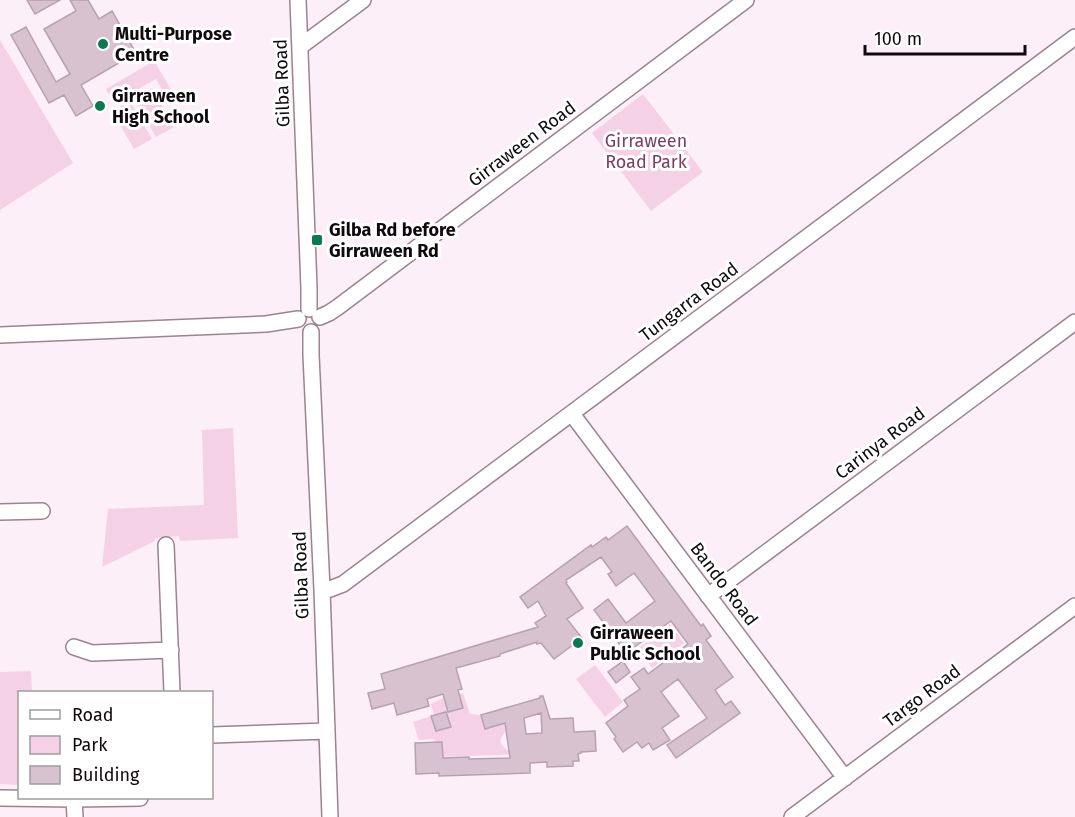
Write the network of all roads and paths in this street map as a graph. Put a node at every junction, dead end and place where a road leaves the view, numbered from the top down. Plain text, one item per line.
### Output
1 (298, 0) edge
2 (363, 0) edge
3 (746, 0) edge
4 (1075, 37) edge
5 (301, 46) junction
6 (309, 315) junction
7 (1075, 322) edge
8 (0, 335) edge
9 (572, 414) junction
10 (42, 511) dead end
11 (0, 512) edge
12 (166, 545) dead end
13 (322, 589) junction
14 (708, 596) junction
15 (1075, 606) edge
16 (74, 647) dead end
17 (171, 650) junction
18 (172, 691) edge
19 (326, 731) junction
20 (213, 735) edge
21 (845, 778) junction
22 (0, 798) edge
23 (18, 798) edge
24 (74, 799) edge
25 (75, 817) edge
26 (330, 817) edge
27 (792, 817) edge

1 - 5 street, Gilba Road
2 - 5 street
3 - 6 street, Girraween Road
4 - 9 street, Tungarra Road
5 - 6 street, Gilba Road
6 - 8 street, Girraween Road
6 - 13 street, Gilba Road
7 - 14 street, Carinya Road
9 - 13 street, Tungarra Road
9 - 14 street, Bando Road
10 - 11 street
12 - 17 street
13 - 19 street, Gilba Road
14 - 21 street, Bando Road
15 - 21 street, Targo Road
16 - 17 street
17 - 18 street
19 - 20 street
19 - 26 street, Gilba Road
21 - 27 street, Targo Road
22 - 23 street
24 - 25 street

